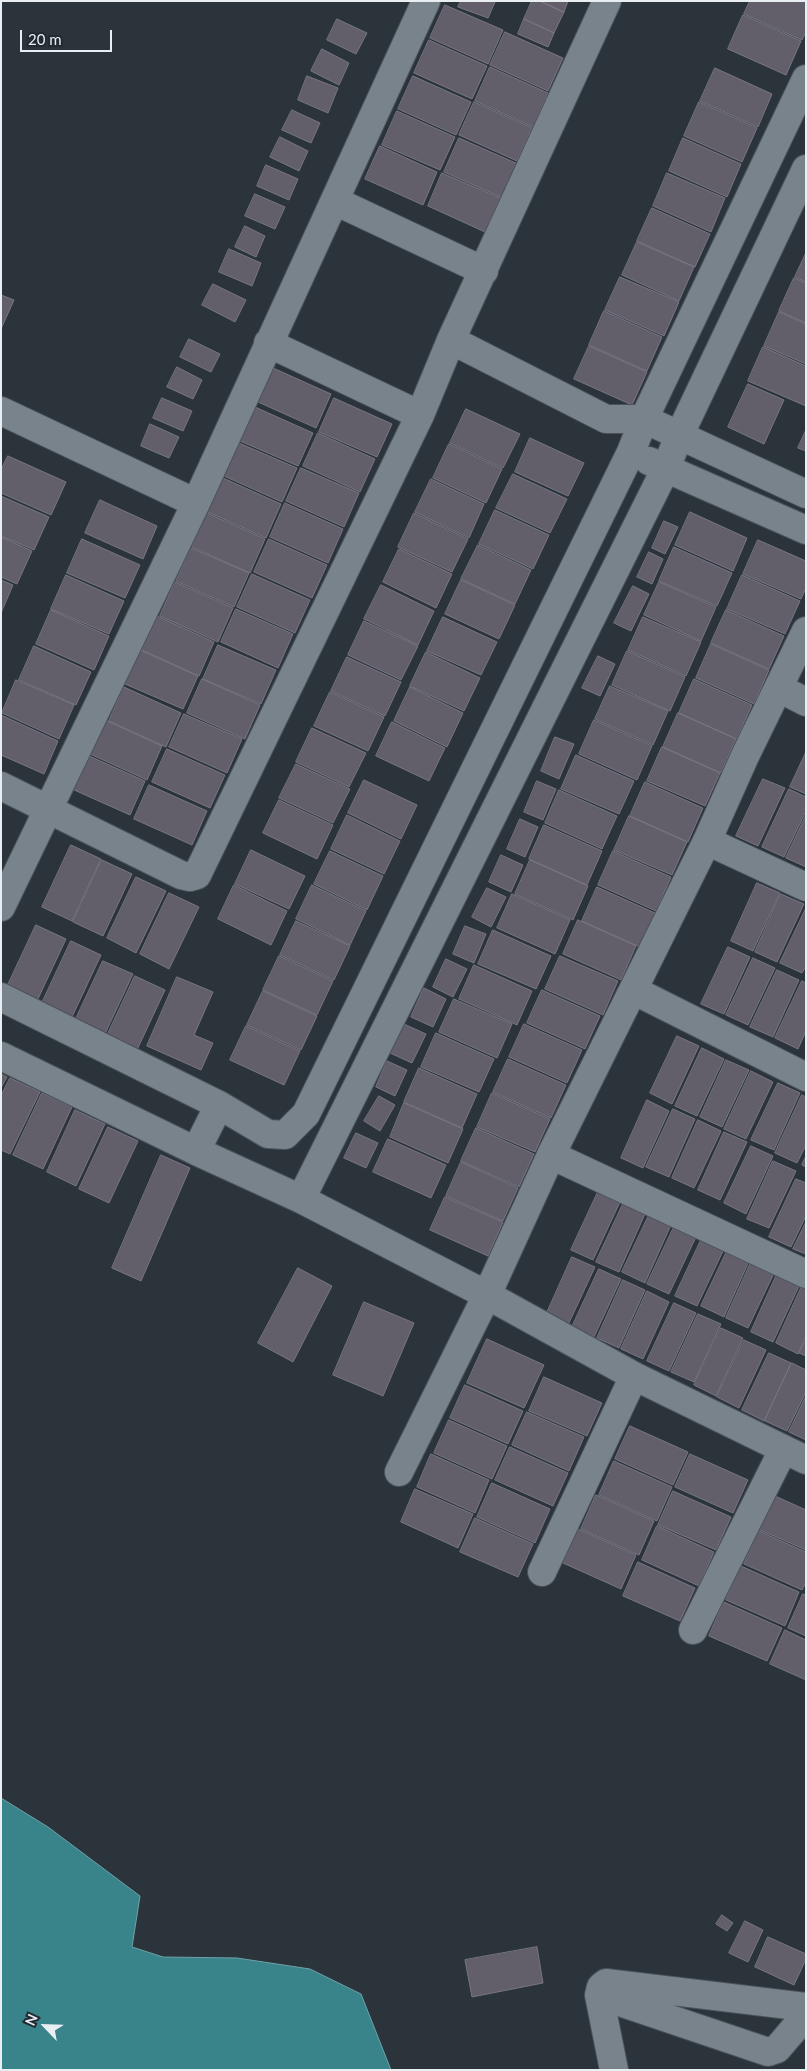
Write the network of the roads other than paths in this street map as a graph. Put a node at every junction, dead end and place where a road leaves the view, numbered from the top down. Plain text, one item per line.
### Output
1 (426, 1) edge
2 (607, 1) edge
3 (806, 79) edge
4 (806, 169) edge
5 (334, 201) junction
6 (484, 271) junction
7 (451, 340) junction
8 (268, 342) junction
9 (420, 415) junction
10 (3, 416) edge
11 (606, 419) junction
12 (644, 419) junction
13 (679, 436) junction
14 (631, 452) junction
15 (666, 468) junction
16 (806, 494) edge
17 (196, 503) junction
18 (806, 530) edge
19 (806, 631) edge
20 (779, 688) junction
21 (806, 702) edge
22 (1, 786) edge
23 (48, 808) junction
24 (707, 841) junction
25 (806, 887) edge
26 (1, 907) edge
27 (633, 990) junction
28 (1, 997) edge
29 (348, 1029) junction
30 (378, 1044) junction
31 (1, 1056) edge
32 (806, 1078) edge
33 (219, 1105) junction
34 (196, 1151) junction
35 (551, 1155) junction
36 (301, 1199) junction
37 (806, 1274) edge
38 (487, 1295) junction
39 (634, 1376) junction
40 (794, 1455) edge
41 (399, 1472) dead end
42 (542, 1572) dead end
43 (693, 1630) dead end
44 (599, 1995) junction
45 (806, 2007) edge
46 (806, 2015) edge
47 (614, 2070) edge

1 - 5 street
2 - 6 street
3 - 12 street
4 - 13 street
5 - 6 street
5 - 8 street
6 - 7 street
7 - 9 street
7 - 11 street
8 - 9 street
8 - 17 street
9 - 23 street
10 - 17 street
11 - 12 street
11 - 14 street
12 - 13 street
12 - 14 street
13 - 15 street
13 - 16 street
14 - 15 street
14 - 29 street
15 - 18 street
15 - 30 street
17 - 23 street
19 - 20 street
20 - 21 street
20 - 24 street
22 - 23 street
23 - 26 street
24 - 25 street
24 - 27 street
27 - 32 street
27 - 35 street
28 - 33 street
29 - 30 street
29 - 33 street
30 - 36 street
31 - 34 street
33 - 34 street
34 - 36 street
35 - 37 street
35 - 38 street
36 - 38 street
38 - 39 street
38 - 41 street
39 - 40 street
39 - 42 street
40 - 43 street
44 - 45 street
44 - 46 street
44 - 47 street

